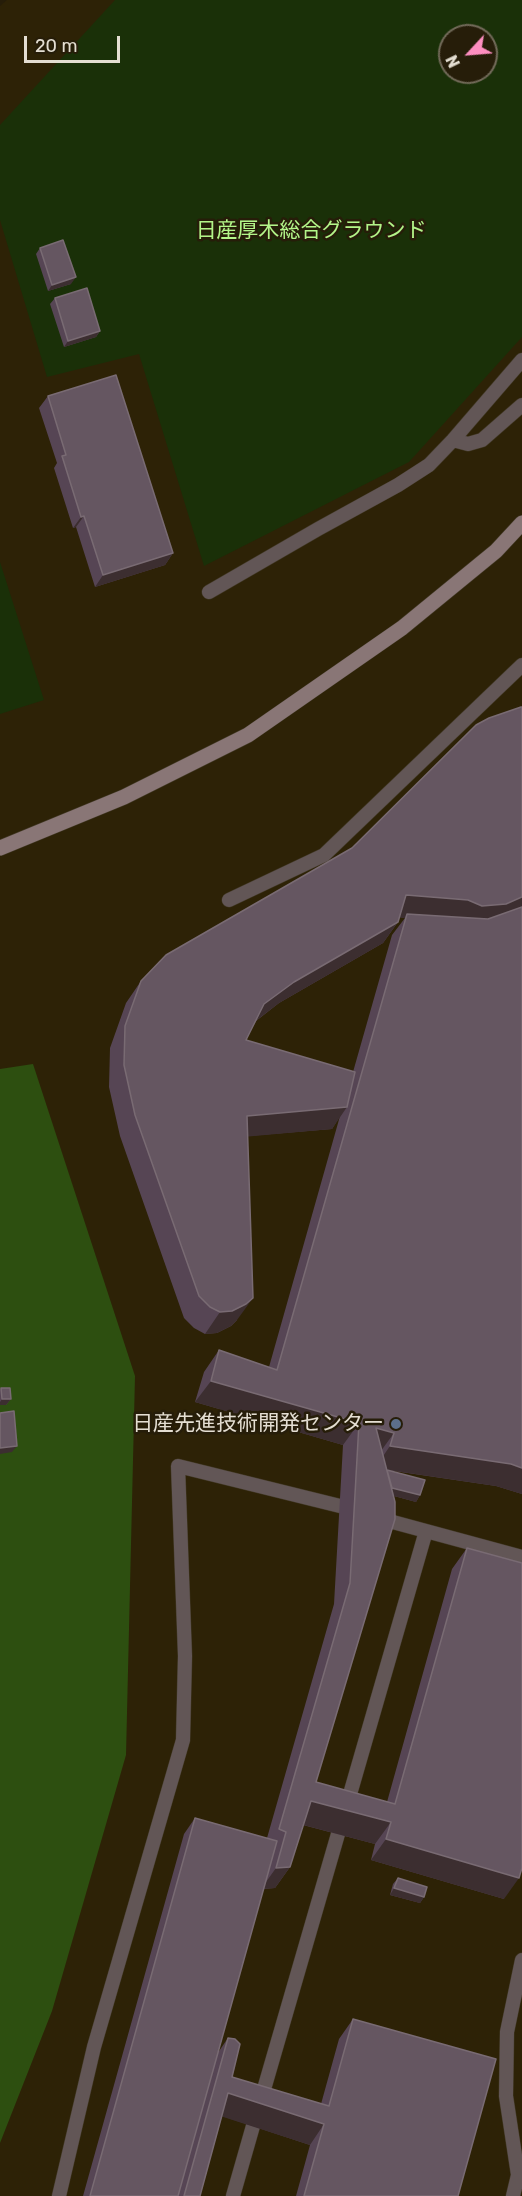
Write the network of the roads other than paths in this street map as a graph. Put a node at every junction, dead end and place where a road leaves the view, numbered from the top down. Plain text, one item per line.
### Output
1 (522, 360) edge
2 (522, 405) edge
3 (453, 440) junction
4 (522, 523) edge
5 (209, 592) dead end
6 (522, 665) edge
7 (0, 848) edge
8 (229, 900) dead end
9 (340, 1506) dead end
10 (378, 1518) edge
11 (426, 1530) junction
12 (522, 1557) edge
13 (343, 1816) edge
14 (338, 1834) edge
15 (522, 1960) edge
16 (257, 2111) edge
17 (253, 2126) edge
18 (520, 2180) edge
19 (59, 2196) edge
20 (233, 2196) edge
21 (513, 2196) edge

1 - 3 lane
2 - 3 lane
3 - 5 lane
4 - 7 street
6 - 8 lane
9 - 19 lane
10 - 11 lane
11 - 12 lane
11 - 13 lane
14 - 16 lane
15 - 18 lane
17 - 20 lane
18 - 21 lane

